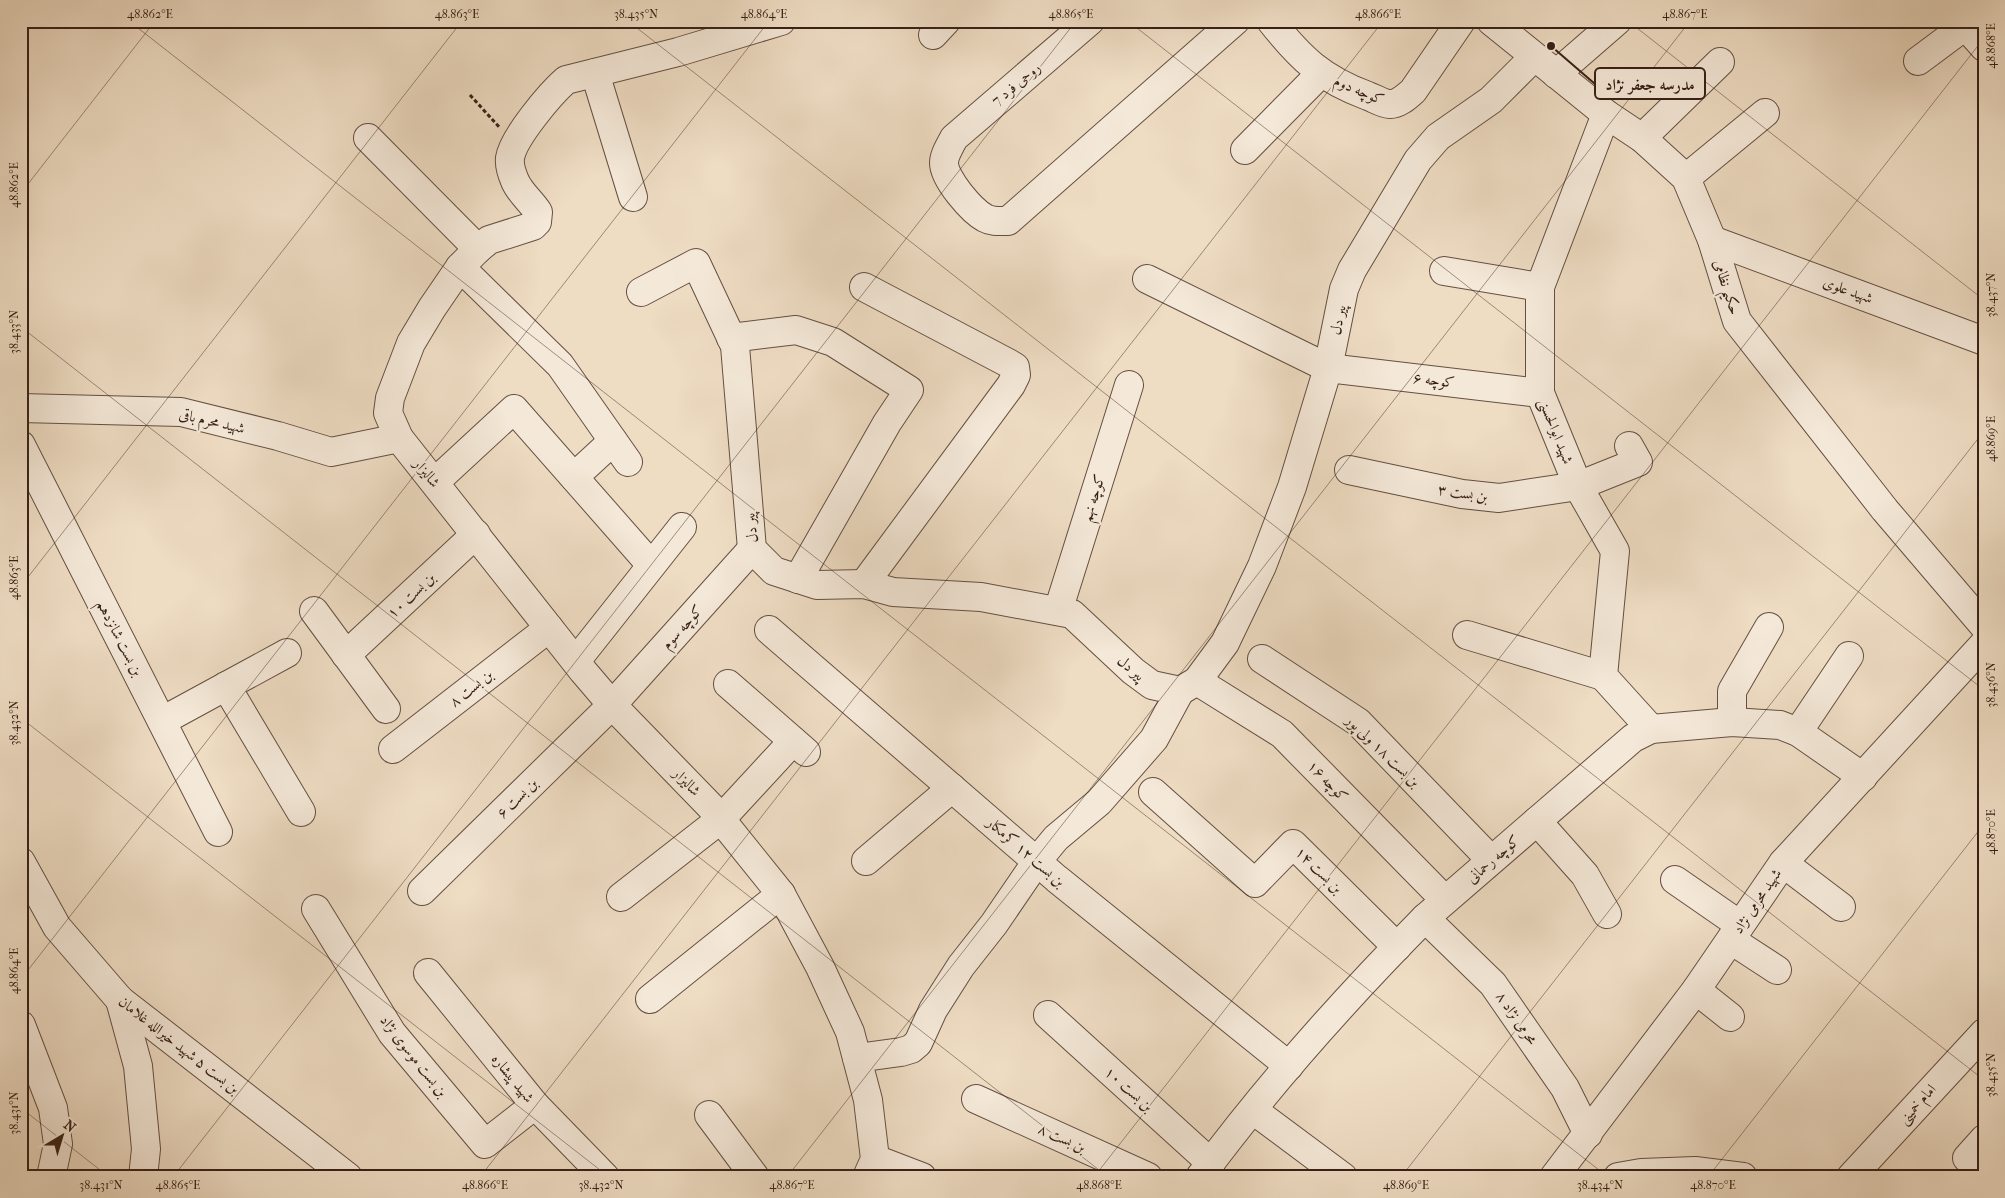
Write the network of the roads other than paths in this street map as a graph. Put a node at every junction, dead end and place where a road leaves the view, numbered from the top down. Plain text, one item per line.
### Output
1 (781, 21) edge
2 (1090, 21) edge
3 (1235, 21) edge
4 (1271, 21) edge
5 (1460, 21) edge
6 (1617, 21) edge
7 (1963, 24) edge
8 (1511, 26) edge
9 (1984, 47) edge
10 (1534, 57) junction
11 (1918, 61) dead end
12 (1720, 62) dead end
13 (596, 73) junction
14 (1320, 73) junction
15 (1556, 74) junction
16 (1765, 113) dead end
17 (1606, 114) junction
18 (368, 138) dead end
19 (1642, 138) junction
20 (1245, 150) dead end
21 (1686, 178) junction
22 (633, 197) dead end
23 (1712, 240) junction
24 (469, 258) junction
25 (1444, 271) dead end
26 (1147, 279) dead end
27 (864, 287) dead end
28 (1540, 287) junction
29 (641, 292) dead end
30 (731, 338) junction
31 (1984, 341) edge
32 (1328, 368) junction
33 (1129, 385) dead end
34 (1540, 393) junction
35 (21, 408) edge
36 (399, 438) junction
37 (21, 445) edge
38 (1629, 446) dead end
39 (1349, 470) dead end
40 (574, 477) junction
41 (29, 480) edge
42 (435, 482) junction
43 (1578, 486) junction
44 (682, 527) dead end
45 (476, 534) junction
46 (752, 549) junction
47 (652, 565) junction
48 (798, 579) junction
49 (864, 584) junction
50 (314, 611) dead end
51 (1058, 611) junction
52 (1984, 626) edge
53 (1769, 627) dead end
54 (549, 628) junction
55 (769, 630) dead end
56 (1467, 635) dead end
57 (1984, 644) edge
58 (287, 653) dead end
59 (346, 655) junction
60 (1849, 656) dead end
61 (1262, 659) dead end
62 (576, 661) junction
63 (1603, 676) junction
64 (728, 684) dead end
65 (226, 686) junction
66 (1188, 686) junction
67 (612, 705) junction
68 (386, 709) dead end
69 (162, 721) junction
70 (1732, 722) junction
71 (1651, 729) junction
72 (1798, 732) junction
73 (393, 748) dead end
74 (1863, 777) junction
75 (952, 788) junction
76 (1153, 792) dead end
77 (301, 812) dead end
78 (721, 819) junction
79 (1537, 820) junction
80 (218, 832) dead end
81 (1491, 860) junction
82 (866, 861) dead end
83 (1036, 861) junction
84 (21, 862) edge
85 (1783, 862) junction
86 (1675, 880) dead end
87 (422, 891) dead end
88 (781, 894) junction
89 (621, 897) dead end
90 (1445, 900) junction
91 (1841, 907) dead end
92 (316, 909) dead end
93 (1607, 914) dead end
94 (1425, 918) junction
95 (1735, 932) junction
96 (1397, 947) junction
97 (1777, 970) dead end
98 (428, 973) dead end
99 (1696, 990) junction
100 (650, 999) dead end
101 (120, 1000) junction
102 (1048, 1015) dead end
103 (1730, 1018) dead end
104 (21, 1025) edge
105 (1984, 1033) edge
106 (857, 1058) junction
107 (1289, 1066) junction
108 (976, 1099) dead end
109 (535, 1106) junction
110 (1253, 1110) junction
111 (709, 1114) dead end
112 (1588, 1134) junction
113 (1984, 1139) edge
114 (871, 1168) edge
115 (1205, 1170) edge
116 (1984, 1172) edge
117 (51, 1177) edge
118 (143, 1177) edge
119 (348, 1177) edge
120 (605, 1177) edge
121 (755, 1177) edge
122 (922, 1177) edge
123 (1148, 1177) edge
124 (1343, 1177) edge
125 (1554, 1177) edge
126 (1618, 1177) edge
127 (1743, 1177) edge
128 (1851, 1177) edge

1 - 13 street
2 - 3 street, روحی فرد 7
4 - 14 street, کوچه دوم
5 - 14 street, کوچه دوم
6 - 15 street
7 - 9 street
7 - 11 street
8 - 10 street, حکیم نظامی
10 - 15 street, حکیم نظامی
10 - 32 street, پیر دل
12 - 19 street
13 - 22 street
13 - 24 street
14 - 20 street
15 - 17 street, حکیم نظامی
16 - 21 street
17 - 19 street, حکیم نظامی
17 - 28 street, شهید ابوالحسنی
18 - 24 street
19 - 21 street, حکیم نظامی
21 - 23 street, حکیم نظامی
23 - 31 street, شهید علوی
23 - 52 street, حکیم نظامی
24 - 36 street, شالیزار
24 - 40 street
25 - 28 street
26 - 32 street, کوچه ۶
27 - 49 street
28 - 34 street, شهید ابوالحسنی
29 - 30 street, پیر دل
30 - 46 street, پیر دل
30 - 48 street
32 - 34 street, کوچه ۶
32 - 66 street, پیر دل
33 - 51 street, کوچه نهم
34 - 43 street, شهید ابوالحسنی
35 - 36 street, شهید محرم باقی
36 - 42 street, شالیزار
37 - 41 street, بن بست شانزدهم
38 - 43 street, بن بست ۳
39 - 43 street, بن بست ۳
40 - 42 street
40 - 47 street
41 - 69 street, بن بست شانزدهم
42 - 45 street, شالیزار
43 - 63 street, شهید ابوالحسنی
44 - 47 street
45 - 54 street, شالیزار
45 - 59 street, بن بست ۱۰
46 - 48 street, پیر دل
46 - 67 street, کوچه سوم
47 - 62 street
48 - 49 street, پیر دل
49 - 51 street, پیر دل
50 - 59 street
51 - 66 street, پیر دل
53 - 70 street
54 - 62 street, شالیزار
54 - 73 street, بن بست ۸
55 - 75 street, بن بست ۱۲ کرمکار
56 - 63 street
57 - 74 street, شهید محرمی نژاد
58 - 65 street
59 - 68 street
60 - 72 street
61 - 81 street, بن بست ۱۸ ولی پور
62 - 67 street, شالیزار
63 - 71 street
64 - 78 street
65 - 69 street
65 - 77 street
66 - 83 street
66 - 90 street, کوچه ۱۶
67 - 78 street, شالیزار
67 - 87 street, بن بست ۶
69 - 80 street, بن بست شانزدهم
70 - 71 street, کوچه رحمانی
70 - 72 street, کوچه رحمانی
71 - 79 street, کوچه رحمانی
72 - 74 street, کوچه رحمانی
74 - 85 street, شهید محرمی نژاد
75 - 82 street
75 - 83 street, بن بست ۱۲ کرمکار
76 - 96 street, بن بست ۱۴
78 - 88 street, شالیزار
78 - 89 street
79 - 81 street, کوچه رحمانی
79 - 93 street
81 - 90 street, کوچه رحمانی
83 - 106 street
83 - 107 street, بن بست ۱۲ کرمکار
84 - 101 street, بن بست ۵ شهید خیرالله غلامان
85 - 91 street
85 - 95 street, شهید محرمی نژاد
86 - 95 street
88 - 100 street
88 - 106 street, شالیزار
90 - 94 street, کوچه رحمانی
92 - 109 street, بن بست موسوی نژاد
94 - 96 street, کوچه رحمانی
94 - 112 street, محرمی نژاد ۸
95 - 97 street
95 - 99 street, شهید محرمی نژاد
96 - 107 street, کوچه رحمانی
98 - 109 street, شهید پیشاره
99 - 103 street
99 - 112 street, شهید محرمی نژاد
101 - 118 street
101 - 119 street, بن بست ۵ شهید خیرالله غلامان
102 - 115 street, بن بست ۱۰
104 - 117 street
105 - 128 street, امام خمینی
106 - 114 street, شالیزار
107 - 110 street, کوچه رحمانی
108 - 123 street, بن بست ۸
109 - 120 street, شهید پیشاره
110 - 115 street, کوچه رحمانی
110 - 124 street
111 - 121 street
112 - 125 street, شهید محرمی نژاد
113 - 116 street
114 - 122 street
126 - 127 street

